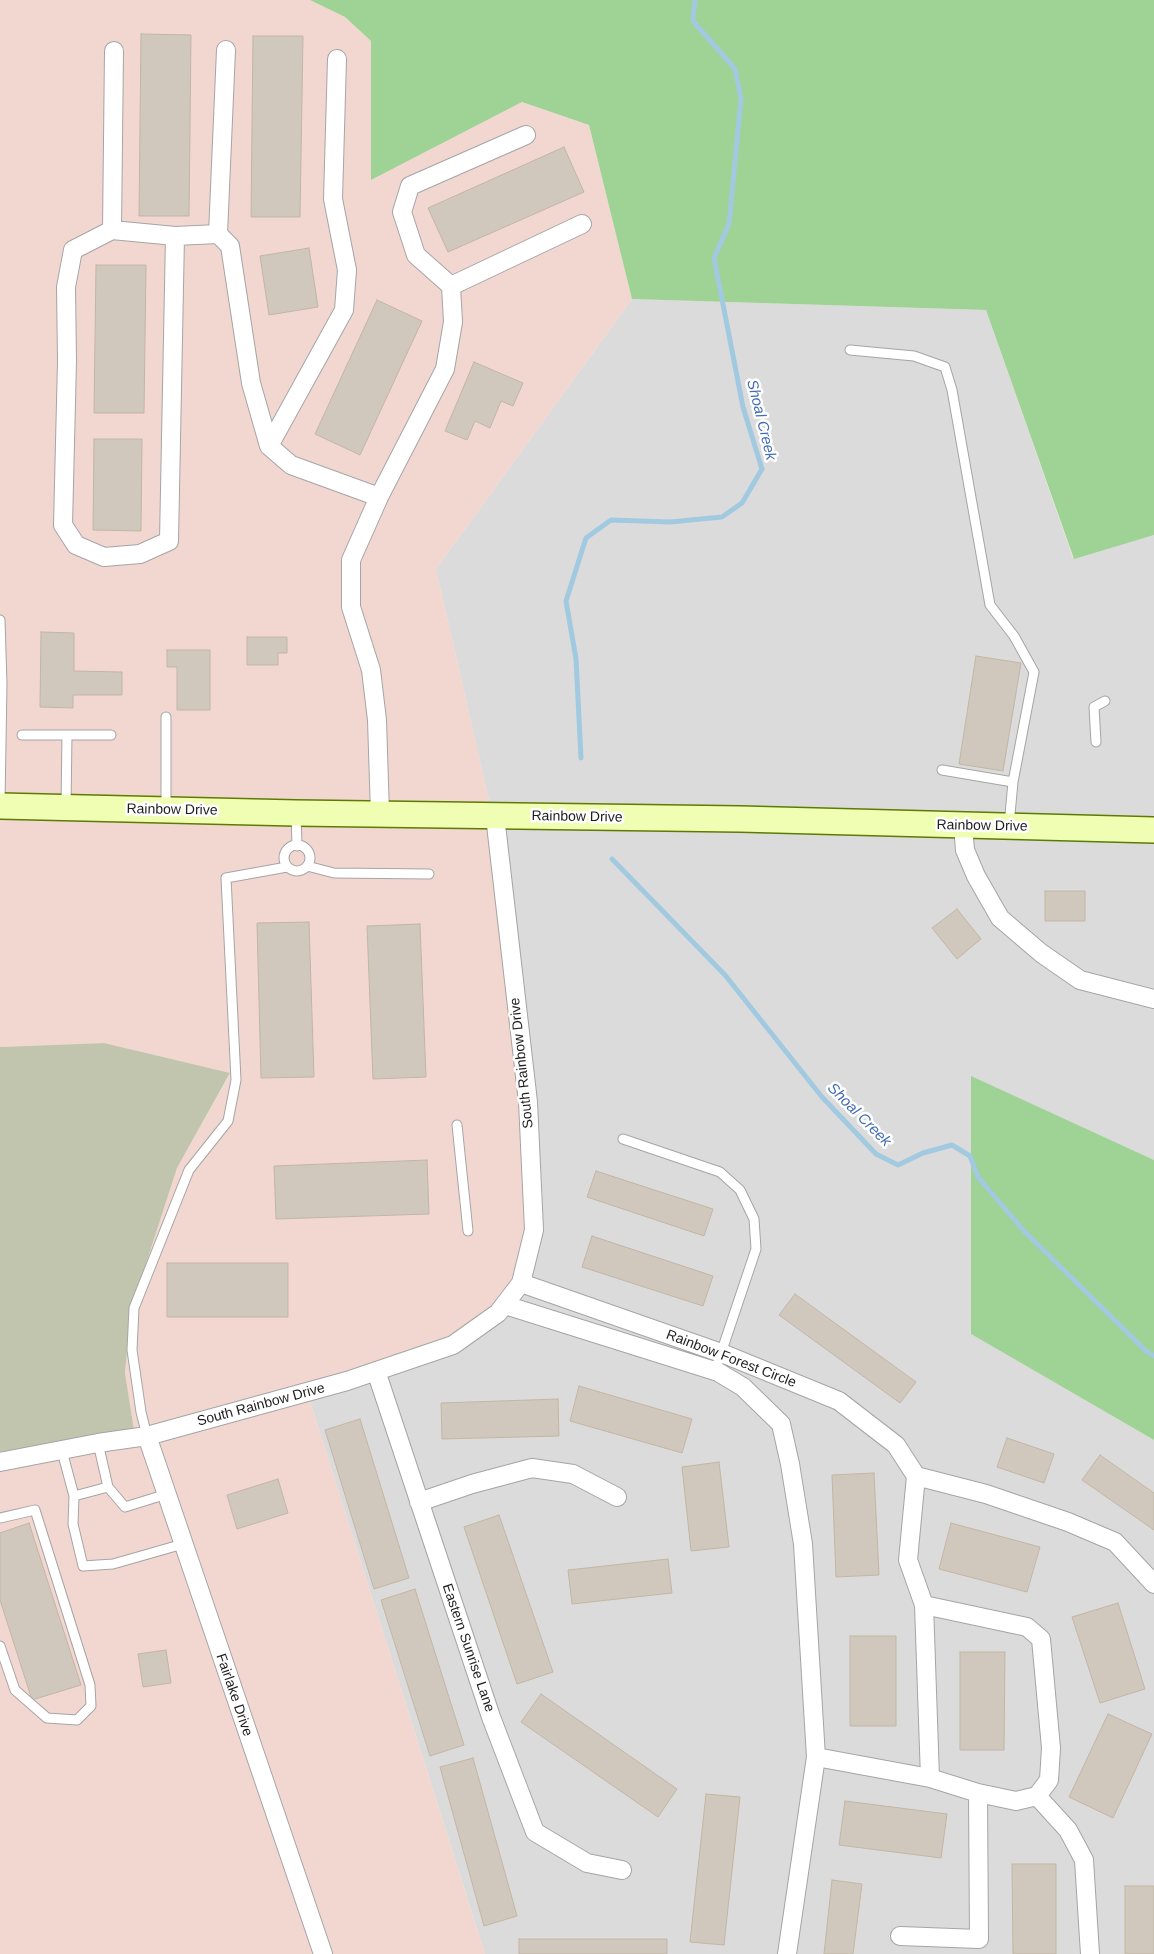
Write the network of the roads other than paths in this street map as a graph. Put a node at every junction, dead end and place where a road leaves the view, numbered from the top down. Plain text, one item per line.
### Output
1 (226, 50) dead end
2 (114, 51) dead end
3 (337, 59) dead end
4 (526, 135) dead end
5 (582, 224) dead end
6 (112, 230) junction
7 (218, 234) junction
8 (175, 236) junction
9 (450, 286) junction
10 (850, 350) dead end
11 (269, 446) junction
12 (379, 497) junction
13 (0, 620) edge
14 (1105, 701) dead end
15 (166, 717) dead end
16 (22, 734) dead end
17 (67, 735) junction
18 (111, 735) dead end
19 (1096, 742) dead end
20 (942, 770) dead end
21 (1013, 782) junction
22 (0, 801) edge
23 (0, 806) edge
24 (66, 808) junction
25 (166, 810) junction
26 (296, 813) junction
27 (380, 814) junction
28 (495, 816) junction
29 (963, 826) junction
30 (1009, 827) junction
31 (1154, 830) edge
32 (296, 846) junction
33 (307, 866) junction
34 (287, 867) junction
35 (429, 874) dead end
36 (1154, 999) edge
37 (457, 1124) dead end
38 (623, 1139) dead end
39 (468, 1231) dead end
40 (521, 1283) junction
41 (505, 1305) junction
42 (721, 1353) junction
43 (376, 1371) junction
44 (715, 1371) junction
45 (147, 1436) junction
46 (98, 1443) junction
47 (62, 1451) junction
48 (0, 1462) edge
49 (916, 1476) junction
50 (108, 1487) junction
51 (167, 1494) junction
52 (74, 1496) junction
53 (617, 1497) dead end
54 (419, 1502) junction
55 (0, 1518) edge
56 (183, 1544) junction
57 (1154, 1584) edge
58 (924, 1605) junction
59 (0, 1646) edge
60 (816, 1757) junction
61 (930, 1778) junction
62 (978, 1794) junction
63 (1037, 1796) junction
64 (622, 1870) dead end
65 (900, 1936) dead end
66 (323, 1954) edge
67 (788, 1954) edge
68 (1090, 1954) edge

1 - 7 street
2 - 6 street
3 - 11 street
4 - 9 street
5 - 9 street
6 - 8 street
6 - 8 street
7 - 8 street
7 - 11 street
9 - 12 street
10 - 21 lane
11 - 12 street
12 - 27 street
13 - 22 lane
14 - 19 lane
15 - 25 lane
16 - 17 lane
17 - 18 lane
17 - 24 lane
20 - 21 lane
21 - 30 lane
23 - 24 street, Rainbow Drive
24 - 25 street, Rainbow Drive
25 - 26 street, Rainbow Drive
26 - 27 street, Rainbow Drive
26 - 32 lane
27 - 28 street, Rainbow Drive
28 - 29 street, Rainbow Drive
28 - 40 street, South Rainbow Drive
29 - 30 street, Rainbow Drive
29 - 36 street
30 - 31 street, Rainbow Drive
32 - 33 lane
32 - 34 lane
33 - 34 lane
33 - 35 lane
34 - 45 lane
37 - 39 lane
38 - 42 lane
40 - 41 street, South Rainbow Drive
40 - 42 street, Rainbow Forest Circle
41 - 43 street, South Rainbow Drive
41 - 44 street
42 - 44 lane
42 - 49 street, Rainbow Forest Circle
43 - 45 street, South Rainbow Drive
43 - 54 street, Eastern Sunrise Lane
44 - 60 street
45 - 46 street, South Rainbow Drive
45 - 51 street, Fairlake Drive
46 - 47 street, South Rainbow Drive
46 - 50 lane
47 - 48 street, South Rainbow Drive
47 - 52 lane
49 - 57 street
49 - 58 street
50 - 51 lane
50 - 52 lane
51 - 56 street, Fairlake Drive
52 - 56 lane
53 - 54 street
54 - 64 street, Eastern Sunrise Lane
55 - 59 lane
56 - 66 street, Fairlake Drive
58 - 61 street
58 - 63 street
60 - 61 street
60 - 67 street
61 - 62 street
62 - 63 street
62 - 65 street
63 - 68 street

